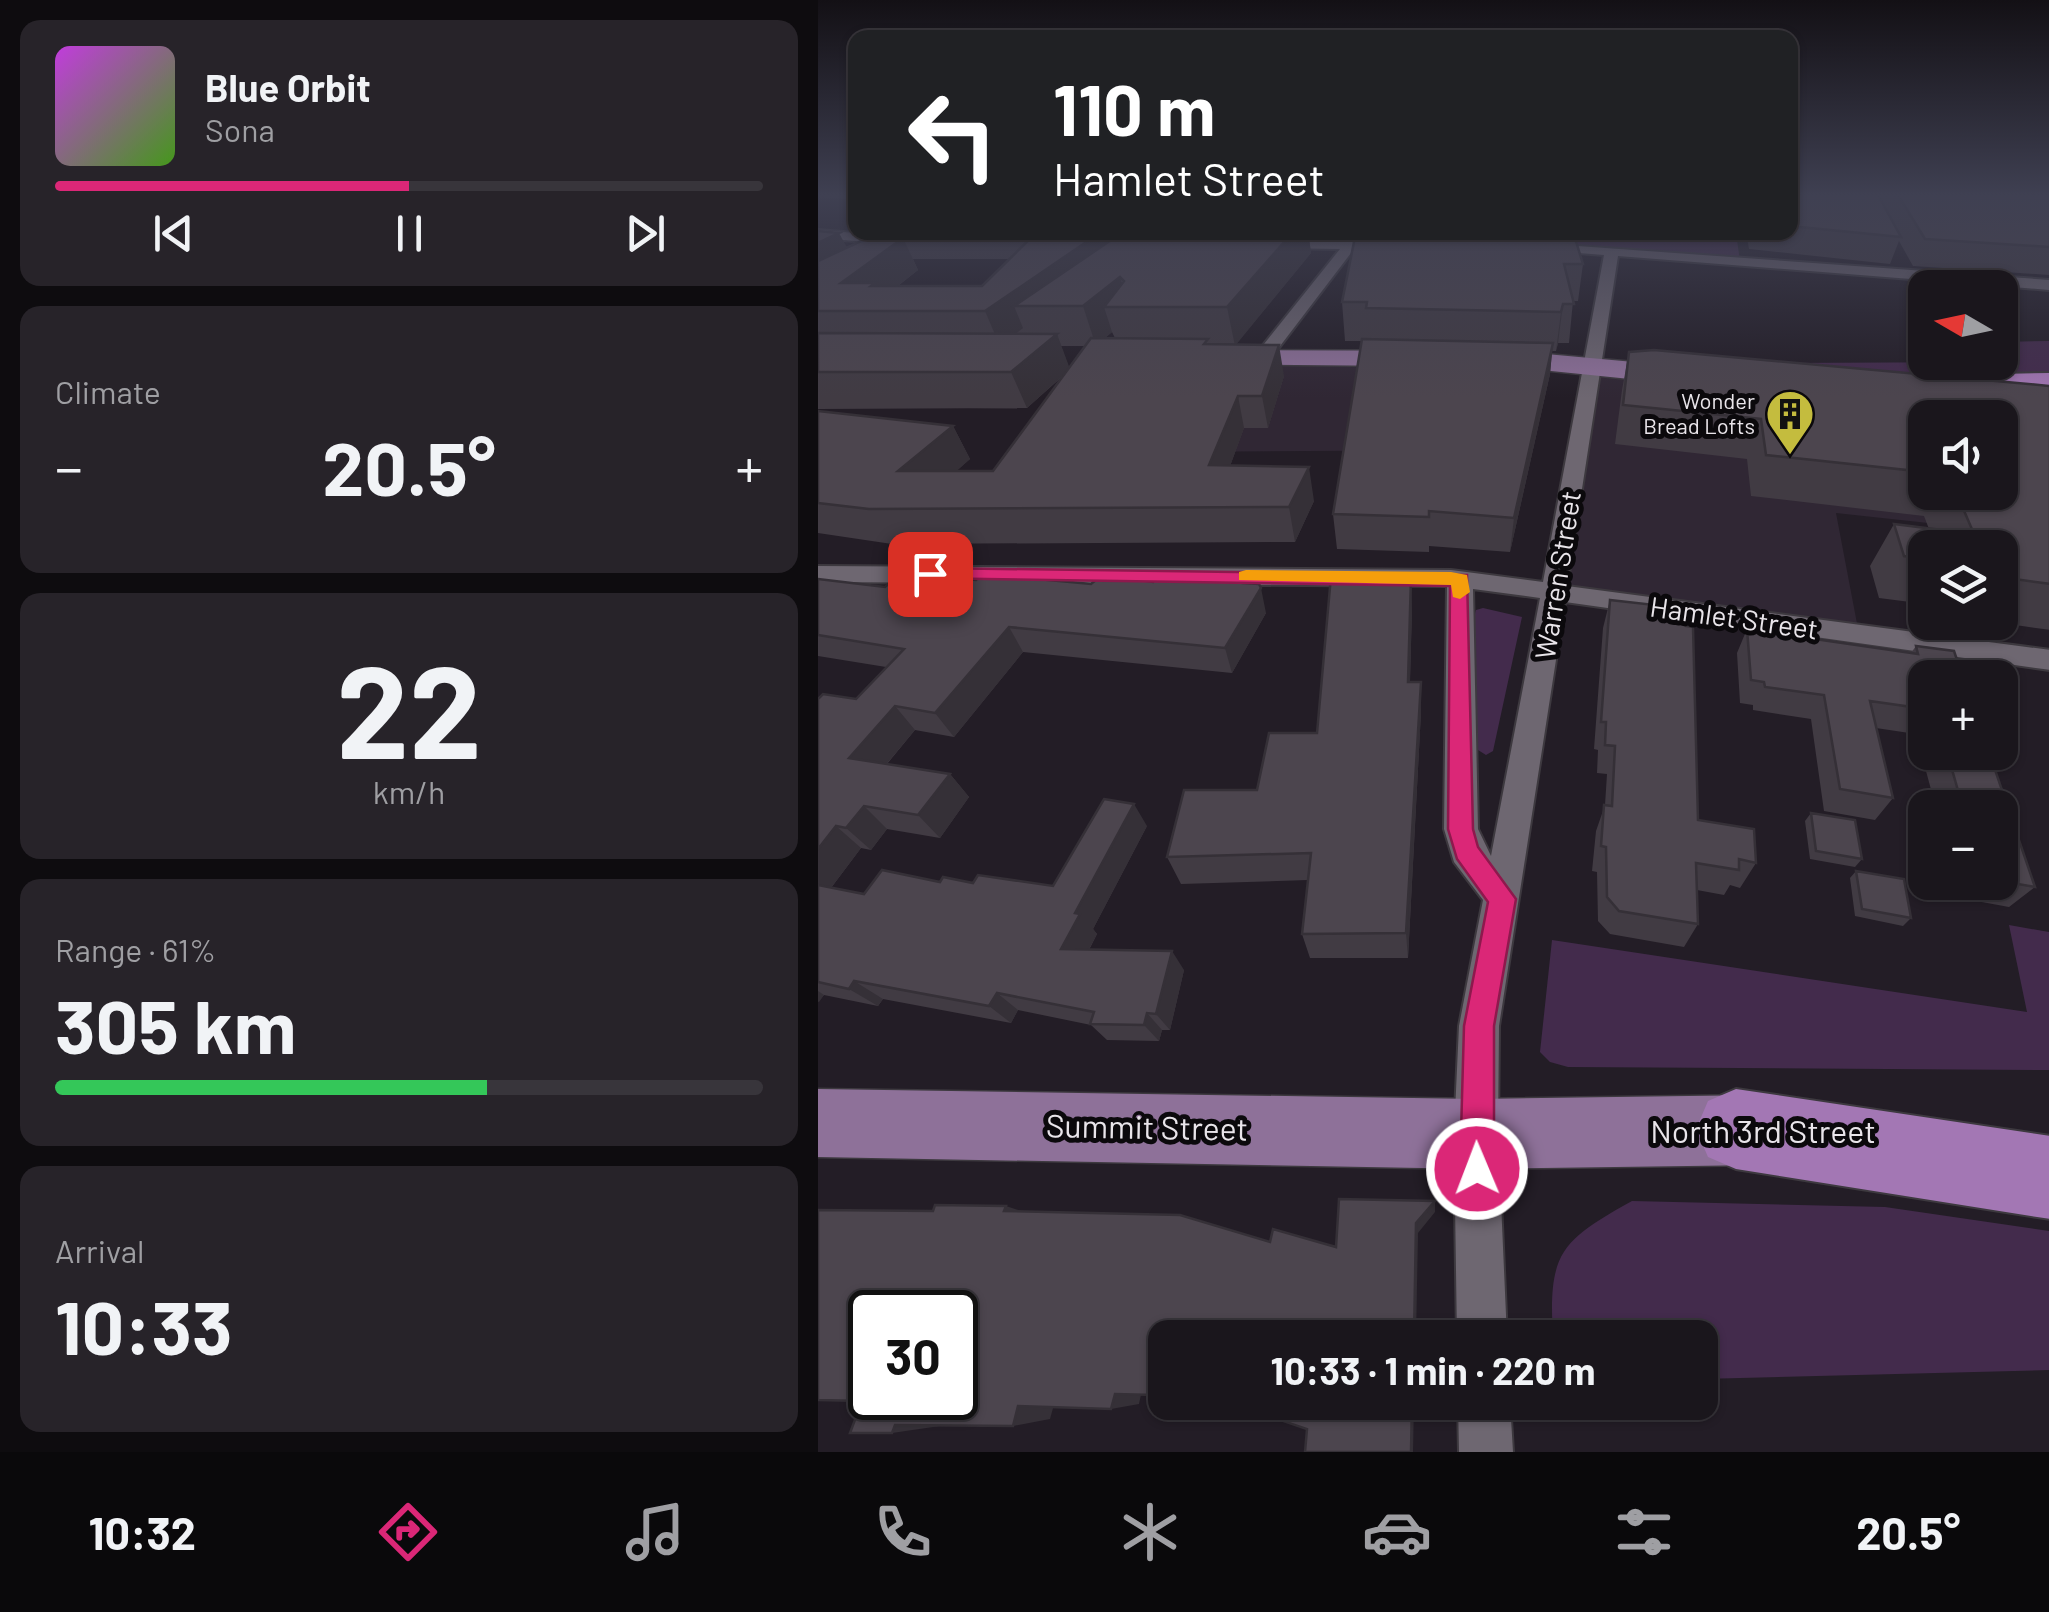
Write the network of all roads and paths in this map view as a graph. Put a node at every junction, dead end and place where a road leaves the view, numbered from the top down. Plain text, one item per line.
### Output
1 (1335, 263) edge
2 (1610, 263) edge
3 (1762, 263) edge
4 (1900, 263) edge
5 (1906, 274) junction
6 (2050, 286) edge
7 (1186, 358) edge
8 (1262, 358) junction
9 (1590, 366) junction
10 (1661, 373) joint
11 (1717, 376) edge
12 (2050, 383) edge
13 (1930, 392) joint
14 (2050, 411) edge
15 (818, 574) edge
16 (1460, 580) junction
17 (1556, 593) junction
18 (2050, 660) edge
19 (1502, 899) junction
20 (818, 1123) edge
21 (1736, 1129) junction
22 (1476, 1134) junction
23 (2050, 1136) edge
24 (2050, 1178) edge
25 (1481, 1320) edge
26 (1485, 1420) edge
27 (1486, 1452) edge

1 - 8 street
2 - 9 street, Warren Street
3 - 5 street
4 - 5 street
5 - 6 street
7 - 8 main road
8 - 9 main road
9 - 10 main road
9 - 17 street, Warren Street
10 - 11 highway
12 - 13 highway
13 - 14 main road
15 - 16 street, Hamlet Street
16 - 17 street, Hamlet Street
16 - 19 street
17 - 18 street, Hamlet Street
17 - 19 street, Warren Street
19 - 22 street, Warren Street
20 - 22 main road, Summit Street
21 - 22 main road, North 3rd Street
21 - 23 main road, North 3rd Street
21 - 24 highway
22 - 25 street, Warren Street
26 - 27 street

